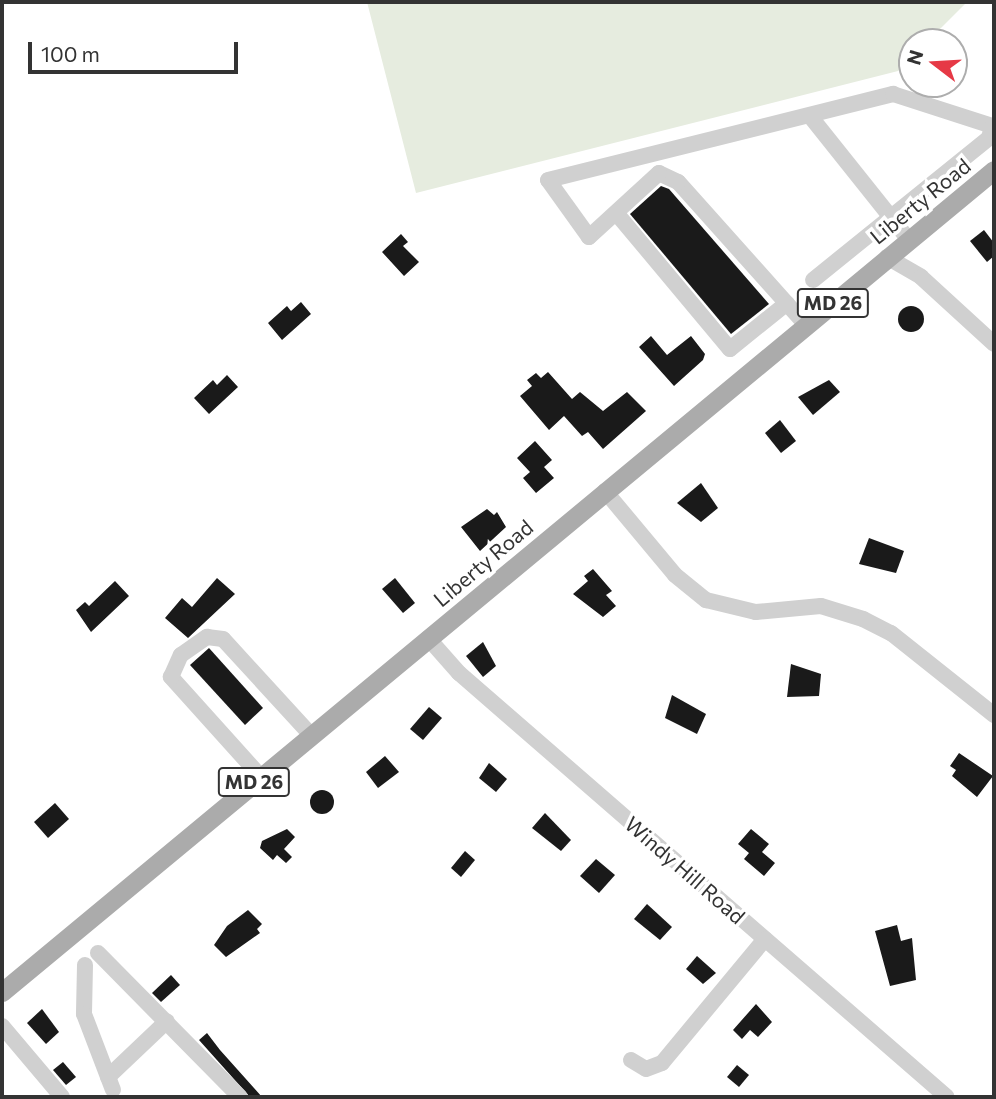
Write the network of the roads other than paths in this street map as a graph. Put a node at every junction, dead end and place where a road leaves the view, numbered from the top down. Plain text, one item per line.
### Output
1 (810, 116) junction
2 (655, 155) junction
3 (994, 170) edge
4 (659, 173) junction
5 (617, 214) junction
6 (891, 217) junction
7 (909, 240) junction
8 (887, 257) junction
9 (813, 280) dead end
10 (787, 303) junction
11 (806, 325) junction
12 (994, 344) edge
13 (605, 491) junction
14 (428, 638) junction
15 (994, 715) edge
16 (311, 735) junction
17 (261, 777) junction
18 (765, 939) junction
19 (99, 953) dead end
20 (85, 965) dead end
21 (2, 992) edge
22 (167, 1021) junction
23 (2, 1026) edge
24 (631, 1060) dead end
25 (62, 1097) edge
26 (240, 1097) edge
27 (947, 1097) edge

1 - 2 street
1 - 6 street
1 - 6 street
2 - 4 street
2 - 5 street
3 - 7 main road, Liberty Road / MD 26
4 - 5 street
4 - 10 street
5 - 10 street
6 - 7 street
6 - 9 street
7 - 8 main road, Liberty Road / MD 26
8 - 11 main road, Liberty Road / MD 26
8 - 12 street
10 - 11 street
11 - 13 main road, Liberty Road / MD 26
13 - 14 main road, Liberty Road / MD 26
13 - 15 street
14 - 16 main road, Liberty Road / MD 26
14 - 18 street, Windy Hill Road
16 - 17 main road, Liberty Road / MD 26
16 - 17 street
17 - 21 main road, Liberty Road / MD 26
18 - 24 street
18 - 27 street, Windy Hill Road
19 - 22 street
20 - 22 street
22 - 26 street
23 - 25 street

